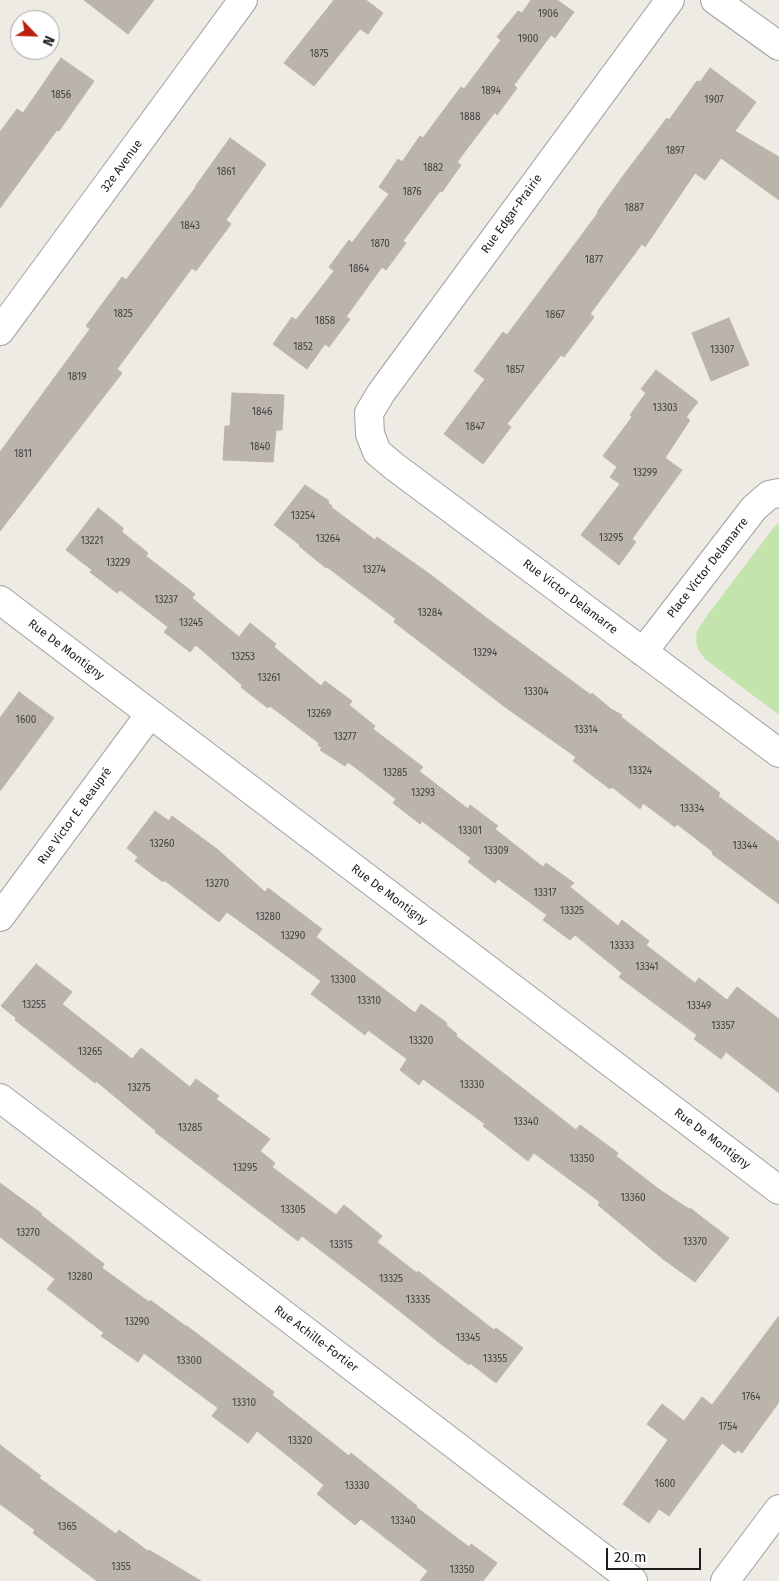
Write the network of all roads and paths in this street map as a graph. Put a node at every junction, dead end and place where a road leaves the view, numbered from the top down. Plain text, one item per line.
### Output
1 (243, 0) edge
2 (670, 0) edge
3 (715, 0) edge
4 (779, 46) edge
5 (0, 331) edge
6 (370, 434) joint
7 (779, 493) edge
8 (0, 600) edge
9 (643, 652) junction
10 (150, 714) junction
11 (779, 753) edge
12 (0, 917) edge
13 (0, 1098) edge
14 (779, 1190) edge
15 (779, 1509) edge
16 (633, 1581) edge
17 (725, 1581) edge

1 - 5 street, 32e Avenue
2 - 6 street, Rue Edgar-Prairie
3 - 4 street
6 - 9 street, Rue Victor Delamarre
7 - 9 street, Place Victor Delamarre
8 - 10 street, Rue De Montigny
9 - 11 street, Rue Victor Delamarre
10 - 12 street, Rue Victor E. Beaupré
10 - 14 street, Rue De Montigny
13 - 16 street, Rue Achille-Fortier
15 - 17 street

